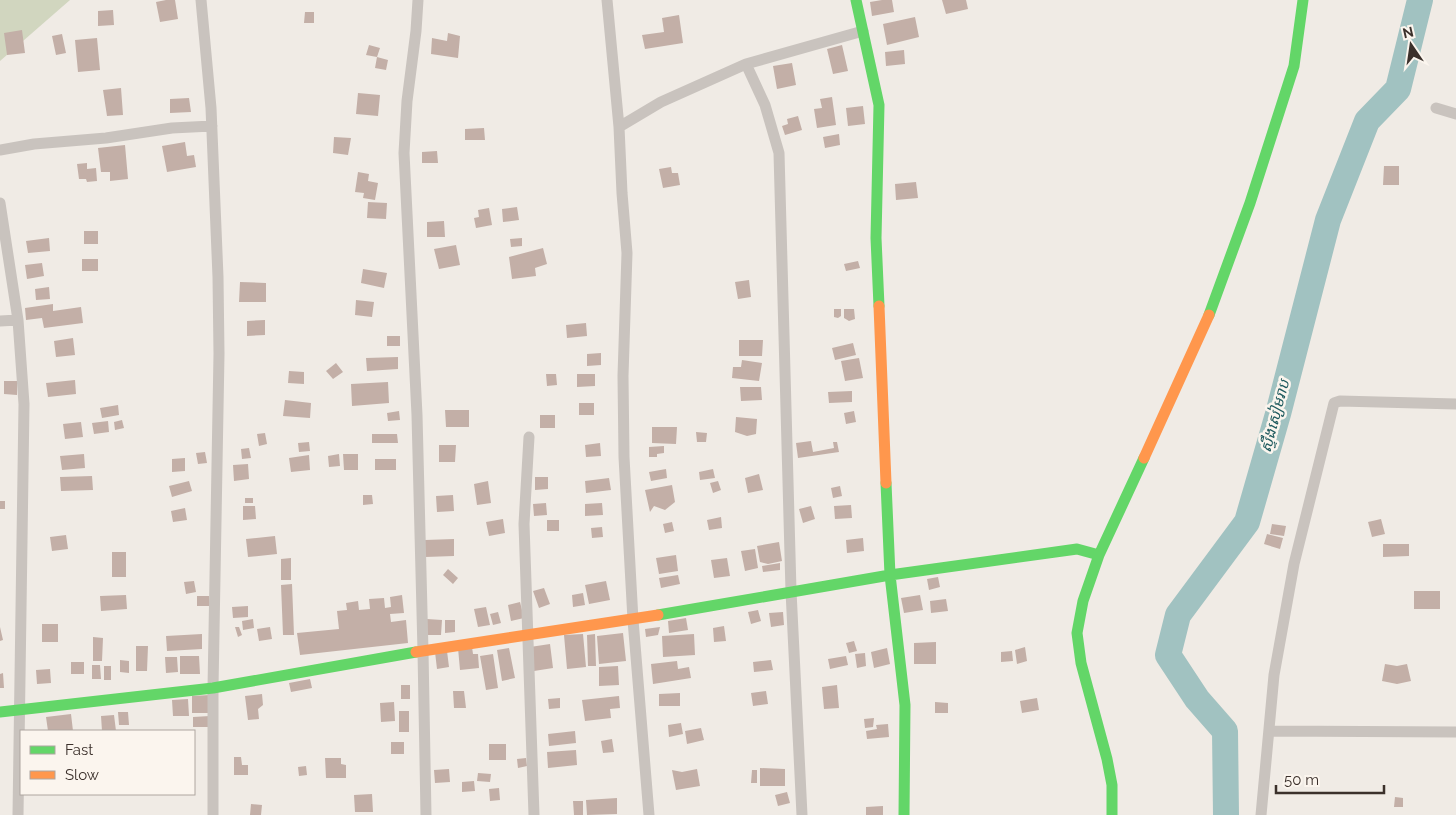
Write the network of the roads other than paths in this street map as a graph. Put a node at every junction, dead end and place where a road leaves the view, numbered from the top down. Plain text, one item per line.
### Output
1 (201, 0) edge
2 (418, 0) edge
3 (607, 0) edge
4 (856, 0) edge
5 (1303, 0) edge
6 (863, 30) junction
7 (746, 64) junction
8 (1436, 108) dead end
9 (1456, 114) edge
10 (212, 126) junction
11 (619, 127) junction
12 (0, 150) edge
13 (0, 203) edge
14 (0, 320) edge
15 (18, 320) junction
16 (1456, 404) edge
17 (529, 437) dead end
18 (1098, 555) junction
19 (890, 575) junction
20 (791, 590) junction
21 (633, 620) junction
22 (529, 636) junction
23 (424, 651) junction
24 (213, 688) junction
25 (20, 710) junction
26 (0, 712) edge
27 (1269, 731) junction
28 (1456, 732) edge
29 (18, 815) edge
30 (213, 815) edge
31 (426, 815) edge
32 (534, 815) edge
33 (649, 815) edge
34 (802, 815) edge
35 (904, 815) edge
36 (1112, 815) edge
37 (1261, 815) edge

1 - 10 street
2 - 23 street
3 - 11 street
4 - 6 street
5 - 18 street
6 - 7 street
6 - 19 street
7 - 11 street
7 - 20 street
8 - 9 street
10 - 12 street
10 - 24 street
11 - 21 street
13 - 15 street
14 - 15 street
15 - 25 street
16 - 27 street
17 - 22 street
18 - 19 street
18 - 36 street
19 - 20 street
19 - 35 street
20 - 21 street
20 - 34 street
21 - 22 street
21 - 33 street
22 - 23 street
22 - 32 street
23 - 24 street
23 - 31 street
24 - 25 street
24 - 30 street
25 - 26 street
25 - 29 street
27 - 28 street
27 - 37 street

